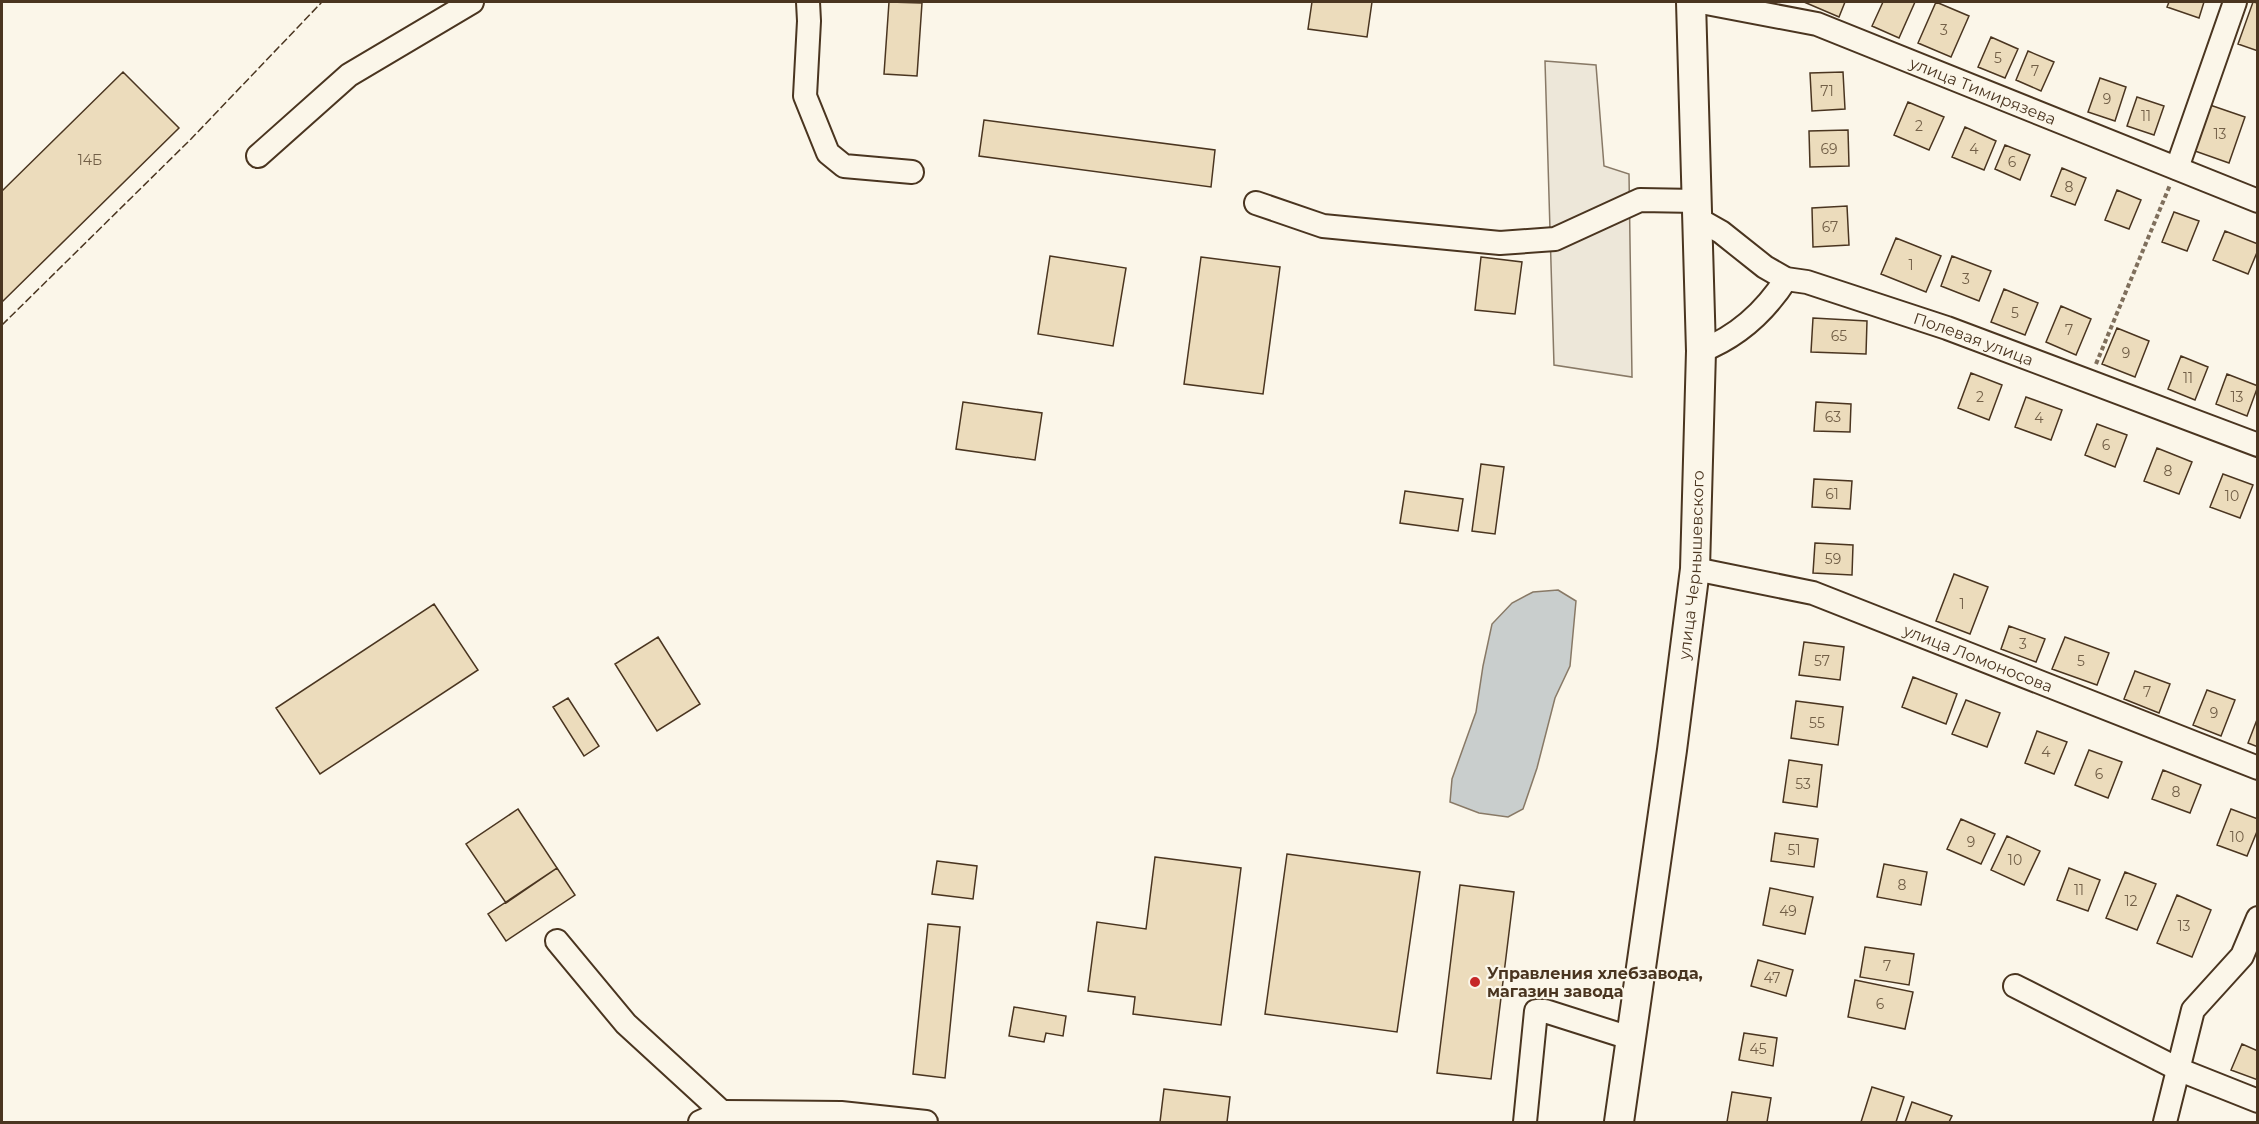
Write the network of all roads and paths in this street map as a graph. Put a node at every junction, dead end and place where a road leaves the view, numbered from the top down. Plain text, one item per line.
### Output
1 (472, 2) edge
2 (808, 2) edge
3 (1691, 2) edge
4 (1701, 2) edge
5 (2235, 2) edge
6 (258, 156) dead end
7 (2177, 168) junction
8 (912, 172) dead end
9 (2258, 201) edge
10 (1256, 203) dead end
11 (1698, 210) junction
12 (1786, 279) junction
13 (1701, 351) junction
14 (2089, 381) junction
15 (2258, 446) edge
16 (1695, 569) junction
17 (2258, 768) edge
18 (2258, 918) edge
19 (557, 941) dead end
20 (2015, 986) dead end
21 (1630, 1038) junction
22 (2180, 1070) junction
23 (2258, 1101) edge
24 (722, 1112) junction
25 (700, 1122) edge
26 (926, 1122) edge
27 (1525, 1122) edge
28 (1619, 1122) edge
29 (2165, 1122) edge

1 - 6 street
2 - 8 street
3 - 11 main road, улица Чернышевского
4 - 7 street, улица Тимирязева
5 - 7 street
7 - 9 street, улица Тимирязева
7 - 14 path
10 - 11 street
11 - 12 street, Полевая улица
11 - 13 main road, улица Чернышевского
12 - 13 street
12 - 14 street, Полевая улица
13 - 16 main road, улица Чернышевского
14 - 15 street, Полевая улица
16 - 17 street, улица Ломоносова
16 - 21 main road, улица Чернышевского
18 - 22 street
19 - 24 street
20 - 22 street
21 - 27 street
21 - 28 main road, улица Чернышевского
22 - 23 street
22 - 29 street
24 - 25 street
24 - 26 street

